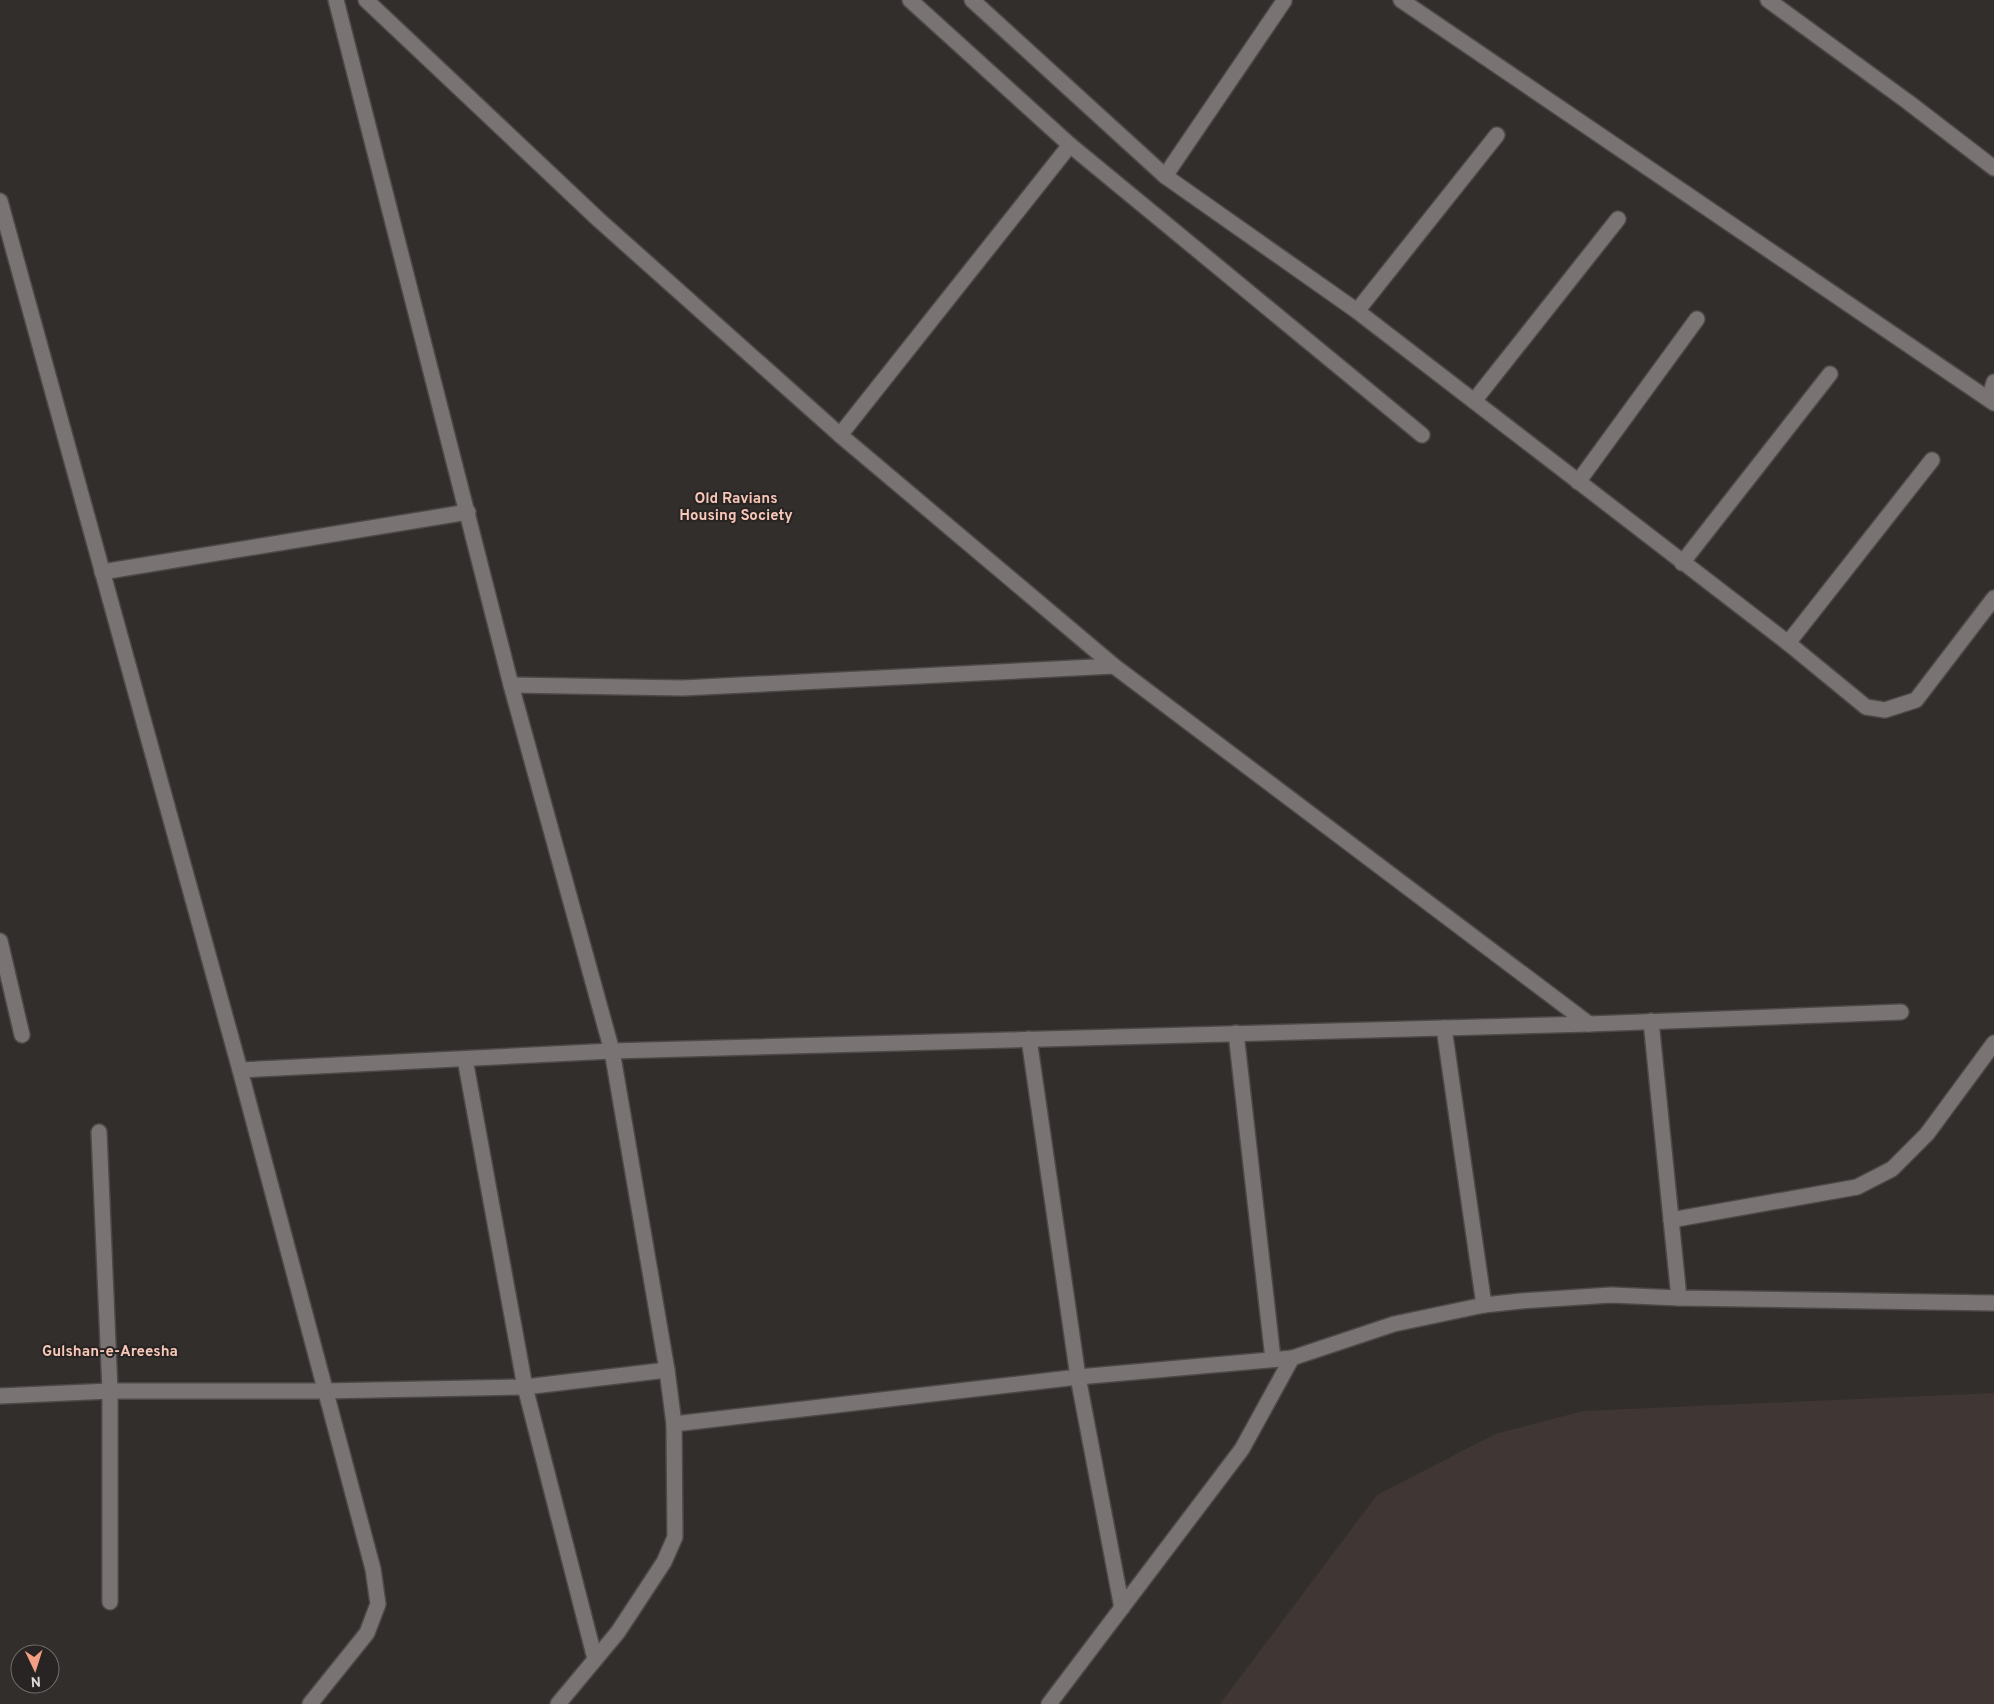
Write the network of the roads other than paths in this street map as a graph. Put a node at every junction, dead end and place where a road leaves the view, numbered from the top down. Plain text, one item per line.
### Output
1 (336, 0) edge
2 (366, 0) edge
3 (910, 0) edge
4 (1401, 0) edge
5 (1768, 0) edge
6 (974, 1) edge
7 (1284, 1) dead end
8 (1497, 135) dead end
9 (1070, 146) junction
10 (1994, 168) edge
11 (1165, 176) junction
12 (0, 202) edge
13 (1618, 219) dead end
14 (1357, 311) junction
15 (1697, 319) dead end
16 (1830, 374) dead end
17 (1994, 382) edge
18 (1474, 401) junction
19 (1992, 401) edge
20 (840, 435) junction
21 (1422, 435) dead end
22 (1932, 460) dead end
23 (1578, 482) junction
24 (468, 512) junction
25 (1682, 562) junction
26 (102, 572) junction
27 (1994, 598) edge
28 (1788, 643) junction
29 (1114, 666) junction
30 (511, 685) junction
31 (0, 941) edge
32 (1901, 1012) dead end
33 (1651, 1021) junction
34 (1589, 1024) junction
35 (1444, 1028) junction
36 (1236, 1034) junction
37 (22, 1035) dead end
38 (1029, 1039) junction
39 (1994, 1043) edge
40 (612, 1051) junction
41 (465, 1059) junction
42 (240, 1070) junction
43 (99, 1132) dead end
44 (1671, 1220) junction
45 (1679, 1298) junction
46 (1994, 1303) edge
47 (1484, 1305) junction
48 (1292, 1358) junction
49 (1273, 1359) junction
50 (667, 1370) junction
51 (1078, 1377) junction
52 (525, 1387) junction
53 (110, 1391) junction
54 (324, 1391) junction
55 (0, 1396) edge
56 (674, 1424) junction
57 (110, 1602) dead end
58 (1122, 1608) junction
59 (595, 1659) junction
60 (310, 1704) edge
61 (558, 1704) edge
62 (1049, 1704) edge

1 - 24 street
2 - 20 street
3 - 9 street
4 - 19 street
5 - 10 street
6 - 11 street
7 - 11 street
8 - 14 street
9 - 20 street
9 - 21 street
11 - 14 street
12 - 26 street
13 - 18 street
14 - 18 street
15 - 23 street
16 - 25 street
17 - 19 street
18 - 23 street
20 - 29 street
22 - 28 street
23 - 25 street
24 - 26 street
24 - 30 street
25 - 28 street
26 - 42 street
27 - 28 street
29 - 30 street
29 - 34 street
30 - 40 street
31 - 37 street
32 - 33 street
33 - 34 street
33 - 44 street
34 - 35 street
35 - 36 street
35 - 47 street
36 - 38 street
36 - 49 street
38 - 40 street
38 - 51 street
39 - 44 street
40 - 41 street
40 - 50 street
41 - 42 street
41 - 52 street
42 - 54 street
43 - 53 street
44 - 45 street
45 - 46 street
45 - 47 street
47 - 48 street
48 - 49 street
48 - 58 street
49 - 51 street
50 - 52 street
50 - 56 street
51 - 56 street
51 - 58 street
52 - 54 street
52 - 59 street
53 - 54 street
53 - 55 street
53 - 57 street
54 - 60 street
56 - 59 street
58 - 62 street
59 - 61 street

